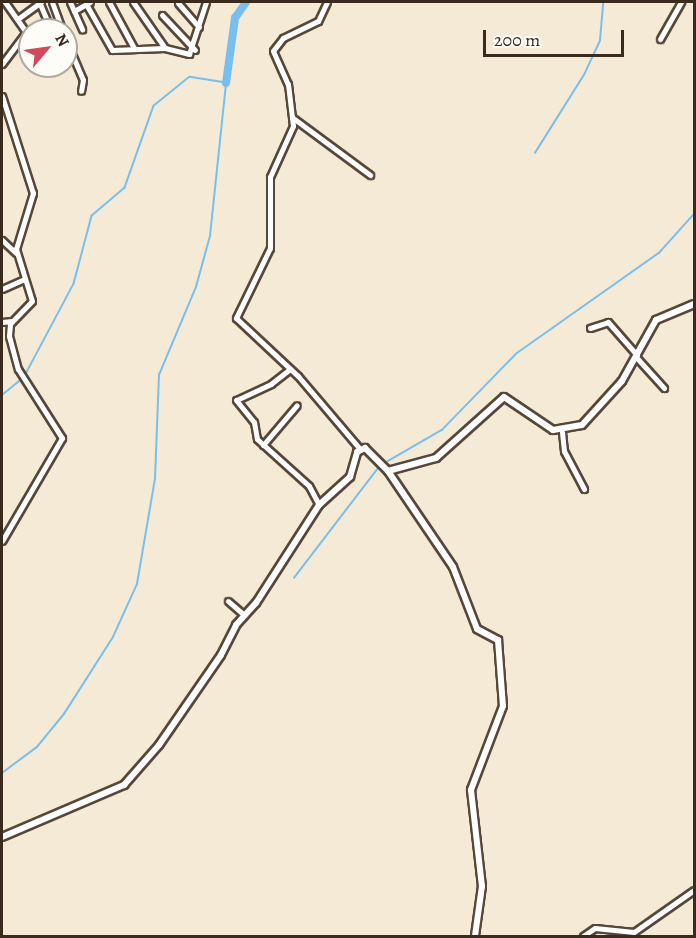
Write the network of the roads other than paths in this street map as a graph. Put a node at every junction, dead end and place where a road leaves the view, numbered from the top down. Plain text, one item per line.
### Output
1 (5, 2) edge
2 (52, 2) edge
3 (70, 2) edge
4 (109, 2) edge
5 (133, 2) edge
6 (206, 2) edge
7 (327, 2) edge
8 (681, 2) edge
9 (40, 3) edge
10 (88, 3) edge
11 (178, 3) dead end
12 (74, 11) junction
13 (162, 15) dead end
14 (19, 18) joint
15 (46, 18) edge
16 (58, 18) edge
17 (199, 27) junction
18 (82, 29) dead end
19 (660, 39) dead end
20 (18, 47) edge
21 (134, 48) junction
22 (165, 48) junction
23 (195, 50) junction
24 (2, 64) edge
25 (78, 68) edge
26 (81, 91) dead end
27 (2, 96) edge
28 (293, 118) junction
29 (370, 175) dead end
30 (2, 240) edge
31 (16, 253) junction
32 (24, 279) junction
33 (2, 289) edge
34 (694, 304) edge
35 (12, 321) junction
36 (2, 322) edge
37 (590, 328) dead end
38 (637, 356) junction
39 (290, 369) junction
40 (664, 388) dead end
41 (297, 405) dead end
42 (561, 432) junction
43 (263, 445) junction
44 (360, 449) junction
45 (384, 467) junction
46 (585, 489) dead end
47 (319, 505) junction
48 (2, 541) edge
49 (228, 602) dead end
50 (244, 615) junction
51 (2, 837) edge
52 (694, 890) edge
53 (475, 936) edge
54 (583, 936) edge

1 - 14 street
2 - 16 street
3 - 12 street
4 - 21 street
5 - 22 street
6 - 17 street
7 - 28 street
8 - 19 street
9 - 14 street
9 - 15 street
10 - 12 street
10 - 21 street
11 - 17 street
12 - 18 street
13 - 23 street
17 - 23 street
20 - 24 street
21 - 22 street
22 - 23 street
25 - 26 street
27 - 31 street
28 - 29 street
28 - 39 street
30 - 31 street
31 - 32 street
32 - 33 street
32 - 35 street
34 - 38 street
35 - 36 street
35 - 48 street
37 - 38 street
38 - 40 street
38 - 42 street
39 - 43 street
39 - 44 street
41 - 43 street
42 - 45 street
42 - 46 street
43 - 47 street
44 - 45 street
44 - 47 street
45 - 53 street
47 - 50 street
49 - 50 street
50 - 51 street
52 - 54 street

